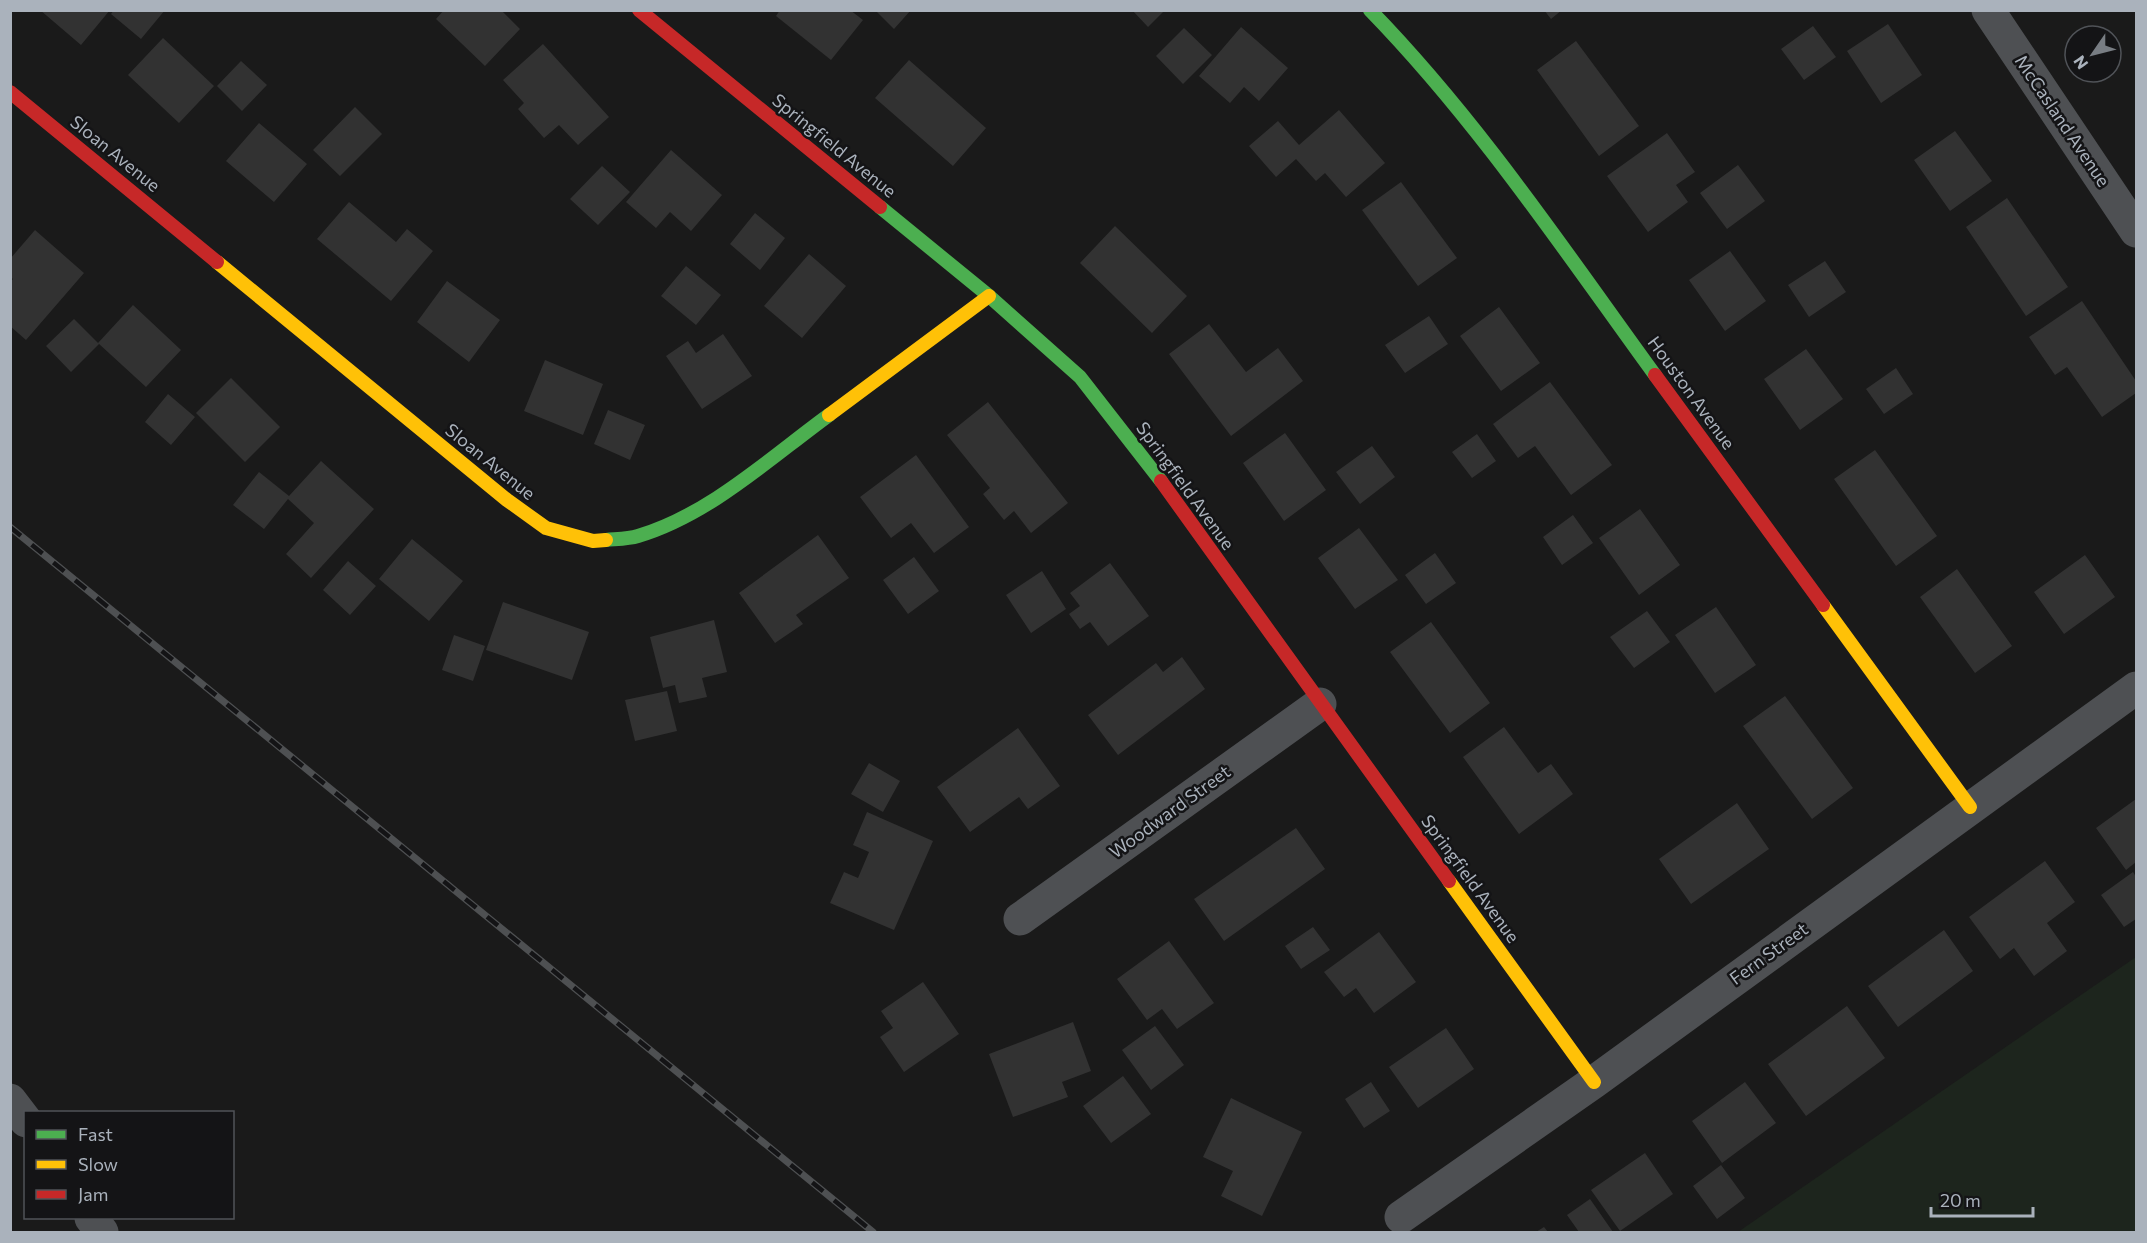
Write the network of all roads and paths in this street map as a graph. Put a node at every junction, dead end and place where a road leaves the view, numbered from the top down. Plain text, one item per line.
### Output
1 (639, 10) edge
2 (1370, 10) edge
3 (1988, 10) edge
4 (10, 92) edge
5 (2133, 220) edge
6 (989, 296) junction
7 (2136, 688) edge
8 (1320, 704) junction
9 (1970, 807) junction
10 (1020, 919) dead end
11 (1594, 1082) junction
12 (10, 1100) edge
13 (24, 1118) edge
14 (1401, 1217) dead end
15 (93, 1219) edge
16 (102, 1233) edge

1 - 6 street, Springfield Avenue
2 - 9 street, Houston Avenue
3 - 5 street, McCasland Avenue
4 - 6 street, Sloan Avenue
6 - 8 street, Springfield Avenue
7 - 9 street, Fern Street
8 - 10 street, Woodward Street
8 - 11 street, Springfield Avenue
9 - 11 street, Fern Street
11 - 14 street, Fern Street
12 - 13 street
15 - 16 street

